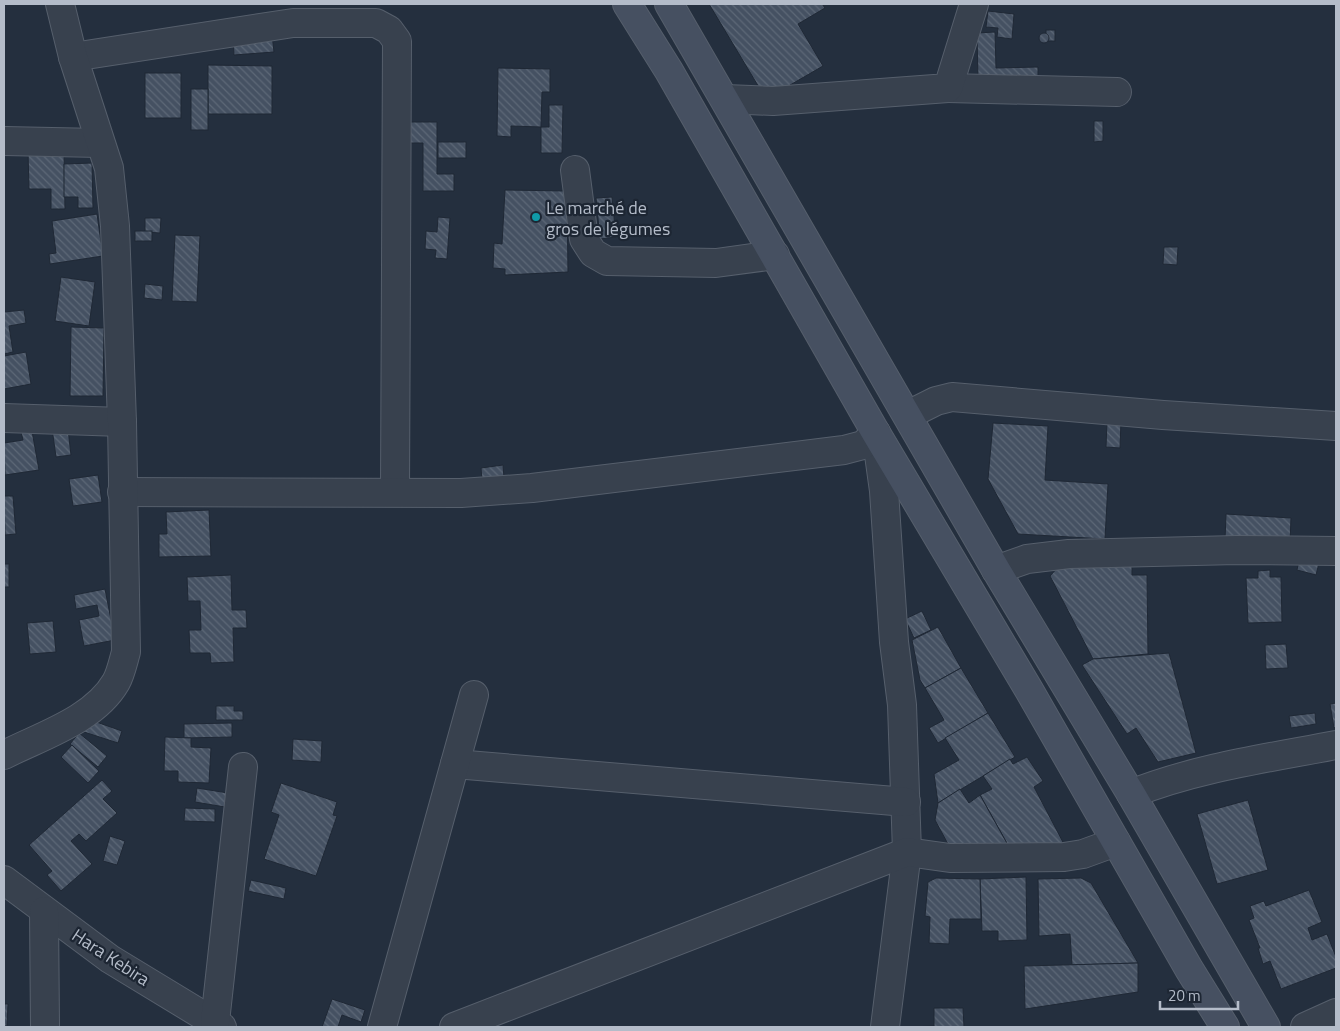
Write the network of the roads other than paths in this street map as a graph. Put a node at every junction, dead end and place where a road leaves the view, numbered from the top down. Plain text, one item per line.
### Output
1 (60, 4) edge
2 (628, 4) edge
3 (669, 4) edge
4 (974, 4) edge
5 (74, 57) junction
6 (948, 88) junction
7 (1117, 92) dead end
8 (725, 99) junction
9 (4, 141) edge
10 (100, 143) junction
11 (575, 170) dead end
12 (775, 255) junction
13 (908, 416) junction
14 (4, 418) edge
15 (122, 422) junction
16 (1336, 426) edge
17 (876, 433) junction
18 (122, 492) junction
19 (395, 492) junction
20 (1336, 550) edge
21 (996, 570) junction
22 (474, 695) dead end
23 (1336, 745) edge
24 (4, 755) edge
25 (455, 764) junction
26 (243, 767) dead end
27 (1131, 794) junction
28 (906, 802) junction
29 (1116, 842) junction
30 (907, 852) junction
31 (4, 880) edge
32 (44, 911) junction
33 (1336, 1013) edge
34 (219, 1025) edge
35 (45, 1027) edge
36 (382, 1027) edge
37 (454, 1027) edge
38 (885, 1027) edge
39 (1225, 1027) edge
40 (1266, 1027) edge
41 (1305, 1027) edge

1 - 5 street
2 - 12 main road
3 - 8 main road
4 - 6 street
5 - 10 street
5 - 19 street
6 - 7 street
6 - 8 street
8 - 13 main road
9 - 10 street
10 - 15 street
11 - 12 street
12 - 17 main road
13 - 16 street
13 - 17 main road
13 - 21 main road
14 - 15 street
15 - 18 street
17 - 19 street
17 - 28 street
17 - 29 main road
18 - 19 street
18 - 24 street
20 - 21 street
21 - 27 main road
22 - 25 street
23 - 27 street
25 - 28 street
25 - 36 street
26 - 34 street
27 - 40 main road
28 - 30 street
29 - 30 street
29 - 39 main road
30 - 37 street
30 - 38 street
31 - 32 street, Hara Kebira
32 - 34 street, Hara Kebira
32 - 35 street
33 - 41 street

